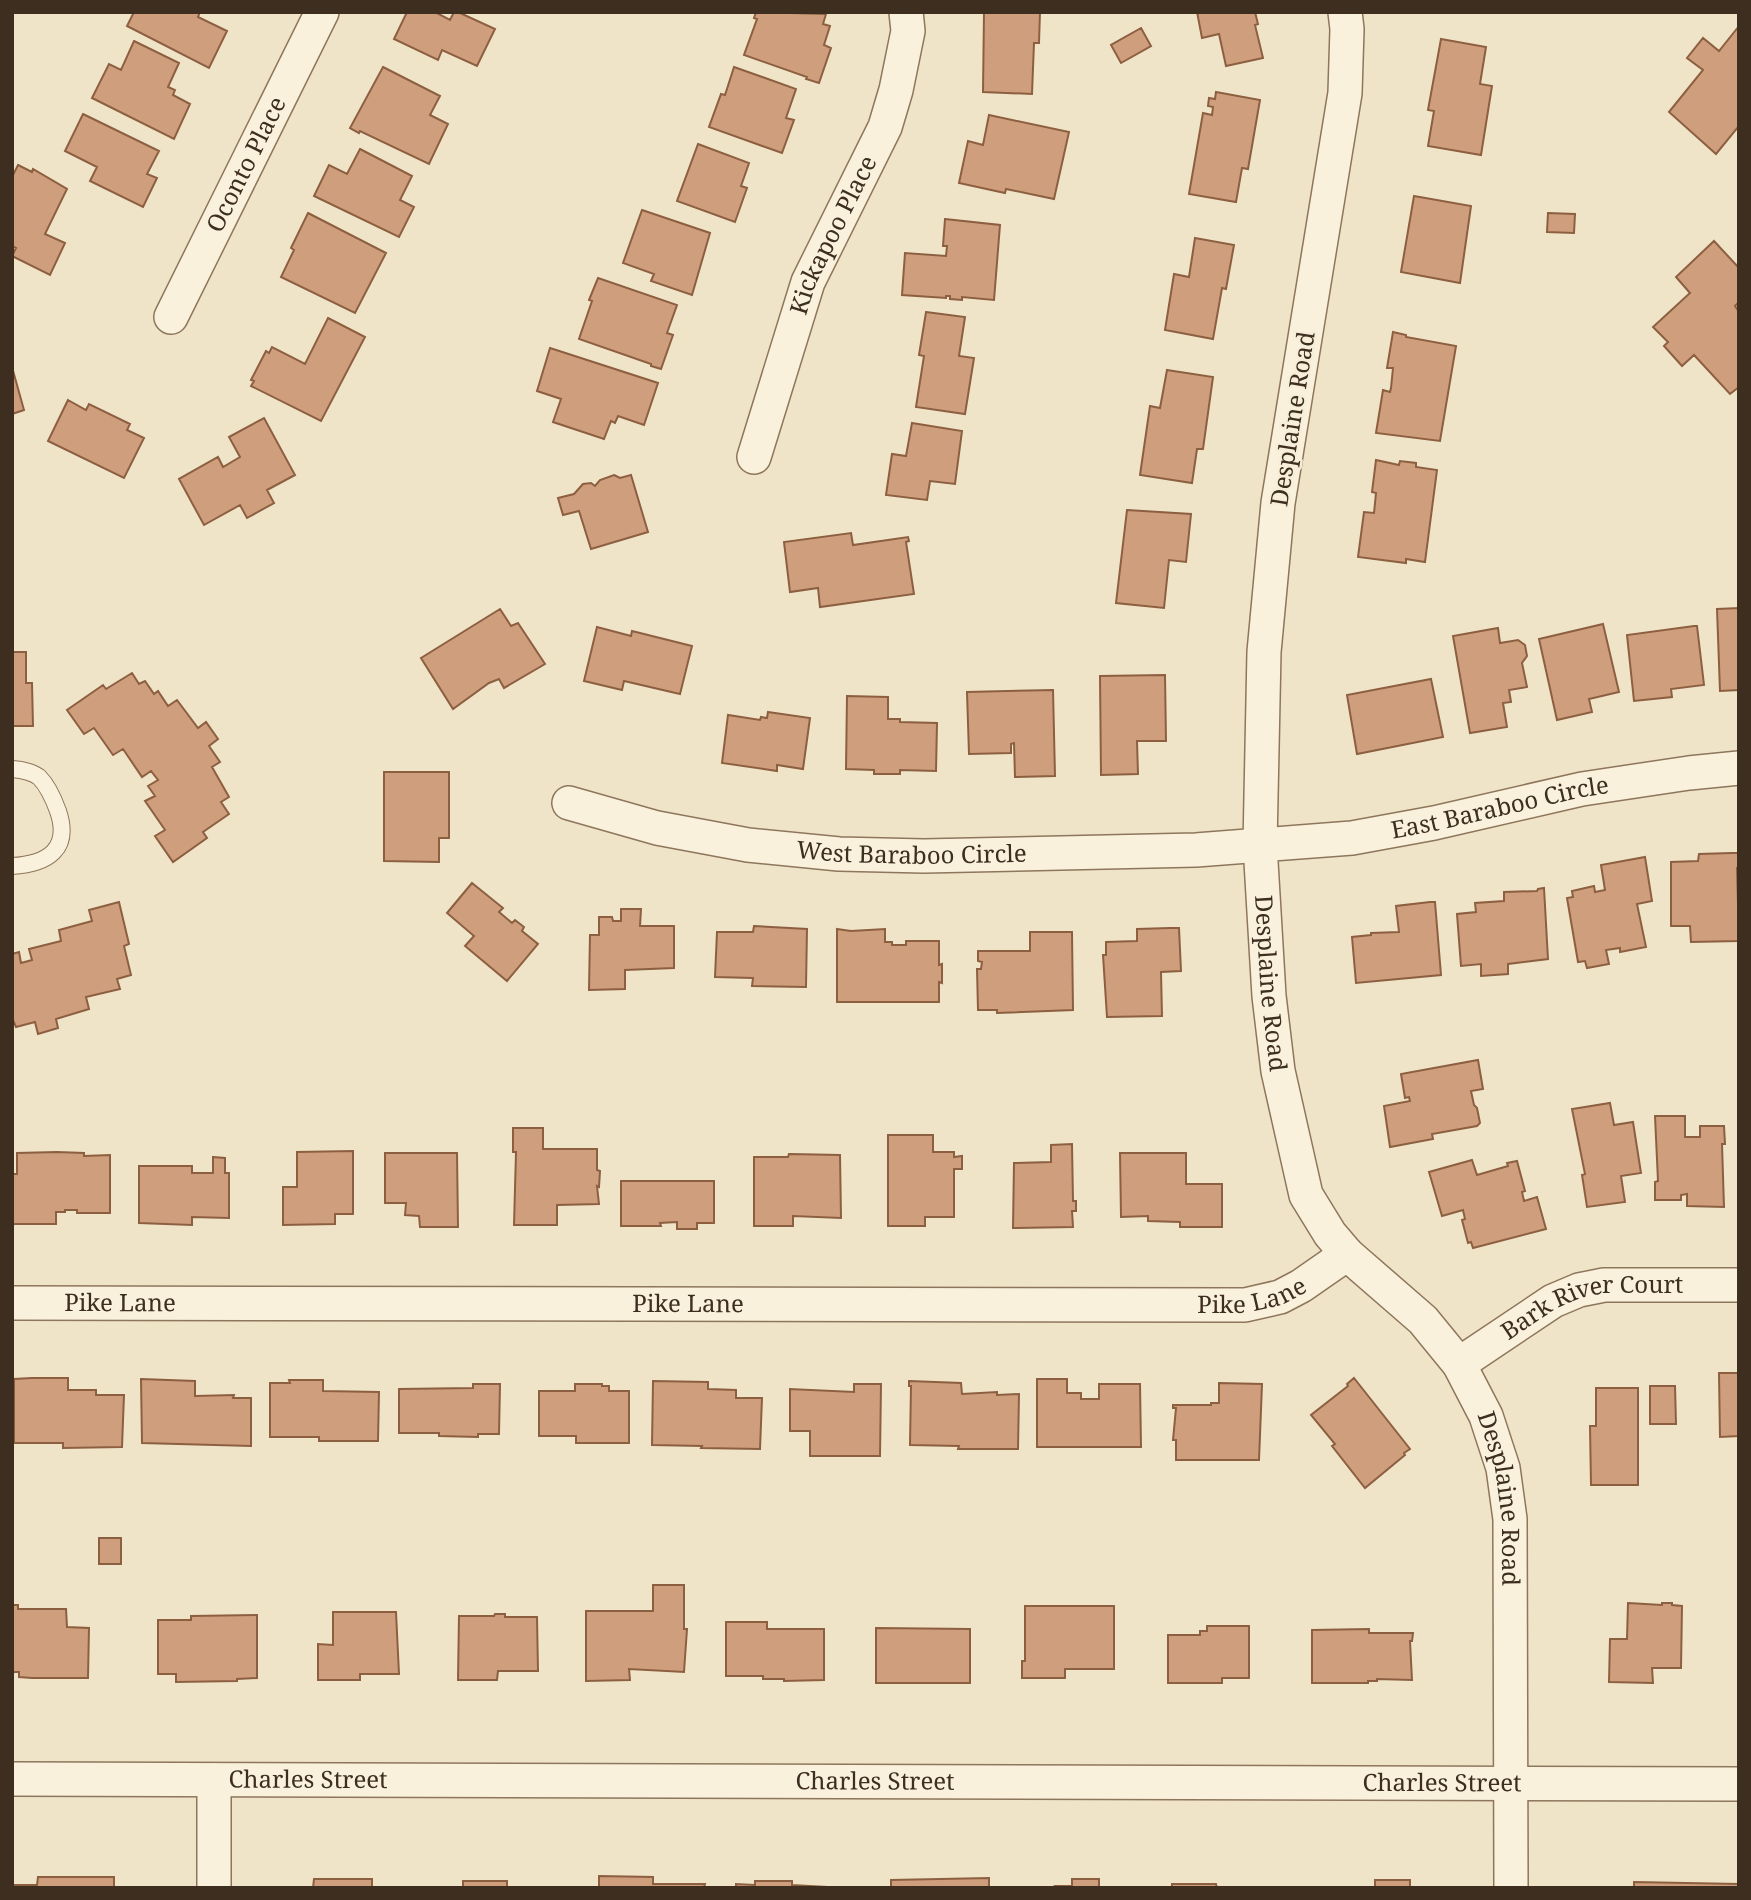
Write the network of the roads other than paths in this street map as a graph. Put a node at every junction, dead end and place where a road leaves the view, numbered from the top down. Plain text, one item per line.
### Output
1 (322, 12) edge
2 (906, 12) edge
3 (1345, 12) edge
4 (171, 317) dead end
5 (754, 457) dead end
6 (1739, 768) edge
7 (12, 769) edge
8 (569, 803) dead end
9 (1260, 845) junction
10 (12, 866) edge
11 (1347, 1254) junction
12 (1739, 1285) edge
13 (12, 1303) edge
14 (1459, 1364) junction
15 (12, 1779) edge
16 (214, 1780) junction
17 (1509, 1783) junction
18 (1739, 1784) edge
19 (214, 1888) edge
20 (1511, 1888) edge

1 - 4 street, Oconto Place
2 - 5 street, Kickapoo Place
3 - 9 street, Desplaine Road
6 - 9 street, East Baraboo Circle
7 - 10 lane
8 - 9 street, West Baraboo Circle
9 - 11 street, Desplaine Road
11 - 13 street, Pike Lane
11 - 14 street, Desplaine Road
12 - 14 street, Bark River Court
14 - 17 street, Desplaine Road
15 - 16 street, Charles Street
16 - 17 street, Charles Street
16 - 19 street
17 - 18 street, Charles Street
17 - 20 street, Desplaine Road

